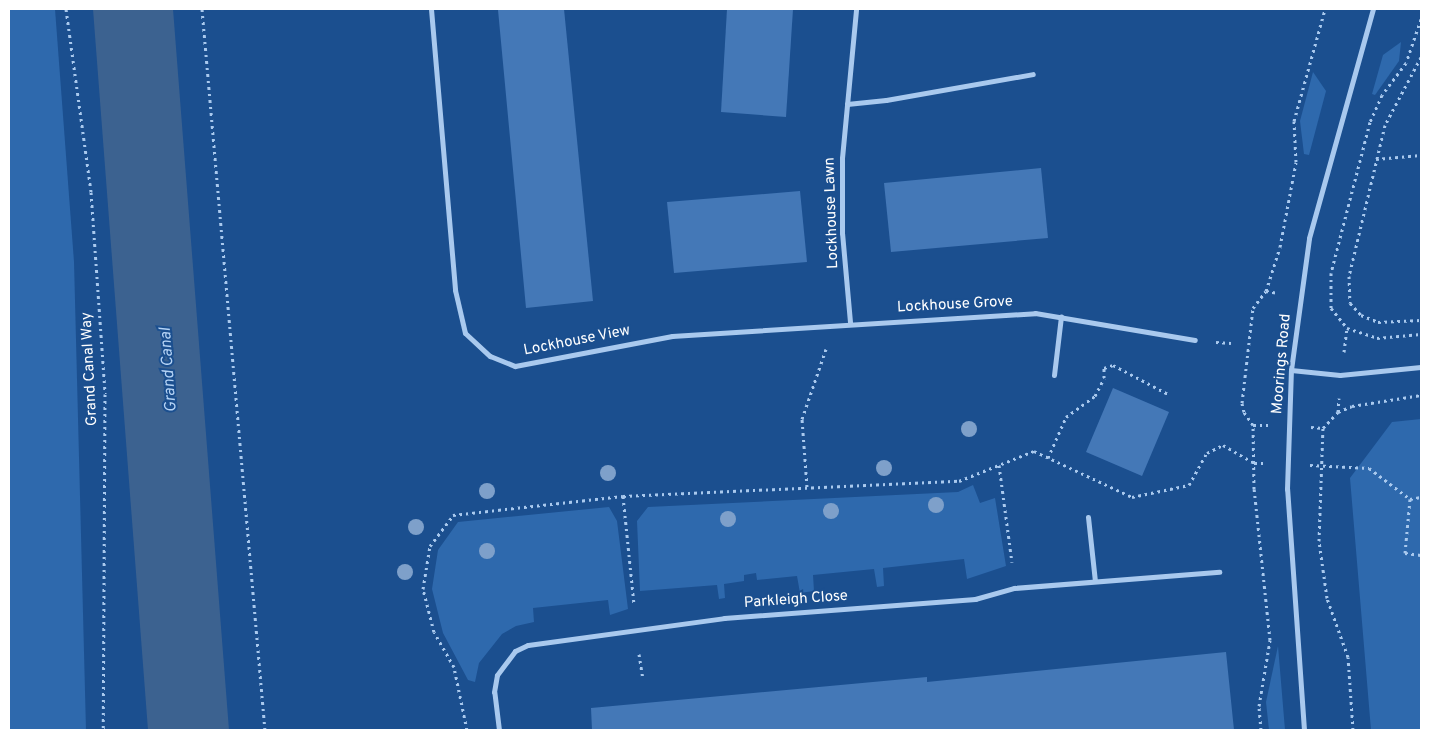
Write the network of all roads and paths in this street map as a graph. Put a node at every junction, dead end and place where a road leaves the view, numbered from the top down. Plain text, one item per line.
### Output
1 (66, 9) edge
2 (202, 9) edge
3 (431, 9) edge
4 (856, 9) edge
5 (1373, 9) edge
6 (1421, 19) edge
7 (1421, 57) edge
8 (1033, 74) dead end
9 (847, 104) junction
10 (1421, 155) edge
11 (1376, 159) junction
12 (1061, 316) junction
13 (1421, 320) edge
14 (850, 322) junction
15 (824, 324) junction
16 (1421, 334) edge
17 (1195, 340) dead end
18 (1421, 367) edge
19 (1291, 370) junction
20 (1054, 375) dead end
21 (1170, 395) dead end
22 (1421, 395) edge
23 (1048, 458) junction
24 (1288, 464) junction
25 (999, 465) junction
26 (1320, 466) junction
27 (807, 487) junction
28 (623, 496) junction
29 (1421, 497) edge
30 (1410, 499) junction
31 (1088, 517) dead end
32 (1421, 555) edge
33 (1012, 562) dead end
34 (1219, 572) dead end
35 (1095, 581) junction
36 (634, 605) dead end
37 (638, 651) dead end
38 (643, 678) dead end
39 (102, 730) edge
40 (265, 730) edge
41 (468, 730) edge
42 (499, 730) edge
43 (1304, 730) edge
44 (1354, 730) edge

1 - 39 path, Grand Canal Way
2 - 40 path
3 - 15 street, Lockhouse View
4 - 9 street, Lockhouse Lawn
5 - 19 street, Moorings Road
6 - 16 path
7 - 11 path
8 - 9 street
9 - 14 street, Lockhouse Lawn
10 - 11 path
11 - 13 path
12 - 14 street, Lockhouse Grove
12 - 17 street, Lockhouse Grove
12 - 20 street
14 - 15 street, Lockhouse View
15 - 27 path
18 - 19 street
19 - 24 street, Moorings Road
21 - 23 path
22 - 26 path
23 - 24 path
23 - 25 path
24 - 26 path
24 - 43 street, Moorings Road
25 - 27 path
25 - 33 path
26 - 30 path
26 - 44 path
27 - 28 path
28 - 36 path
28 - 41 path
29 - 30 path
30 - 32 path
31 - 35 street
34 - 35 street, Parkleigh Close
35 - 42 street, Parkleigh Close
37 - 38 path

